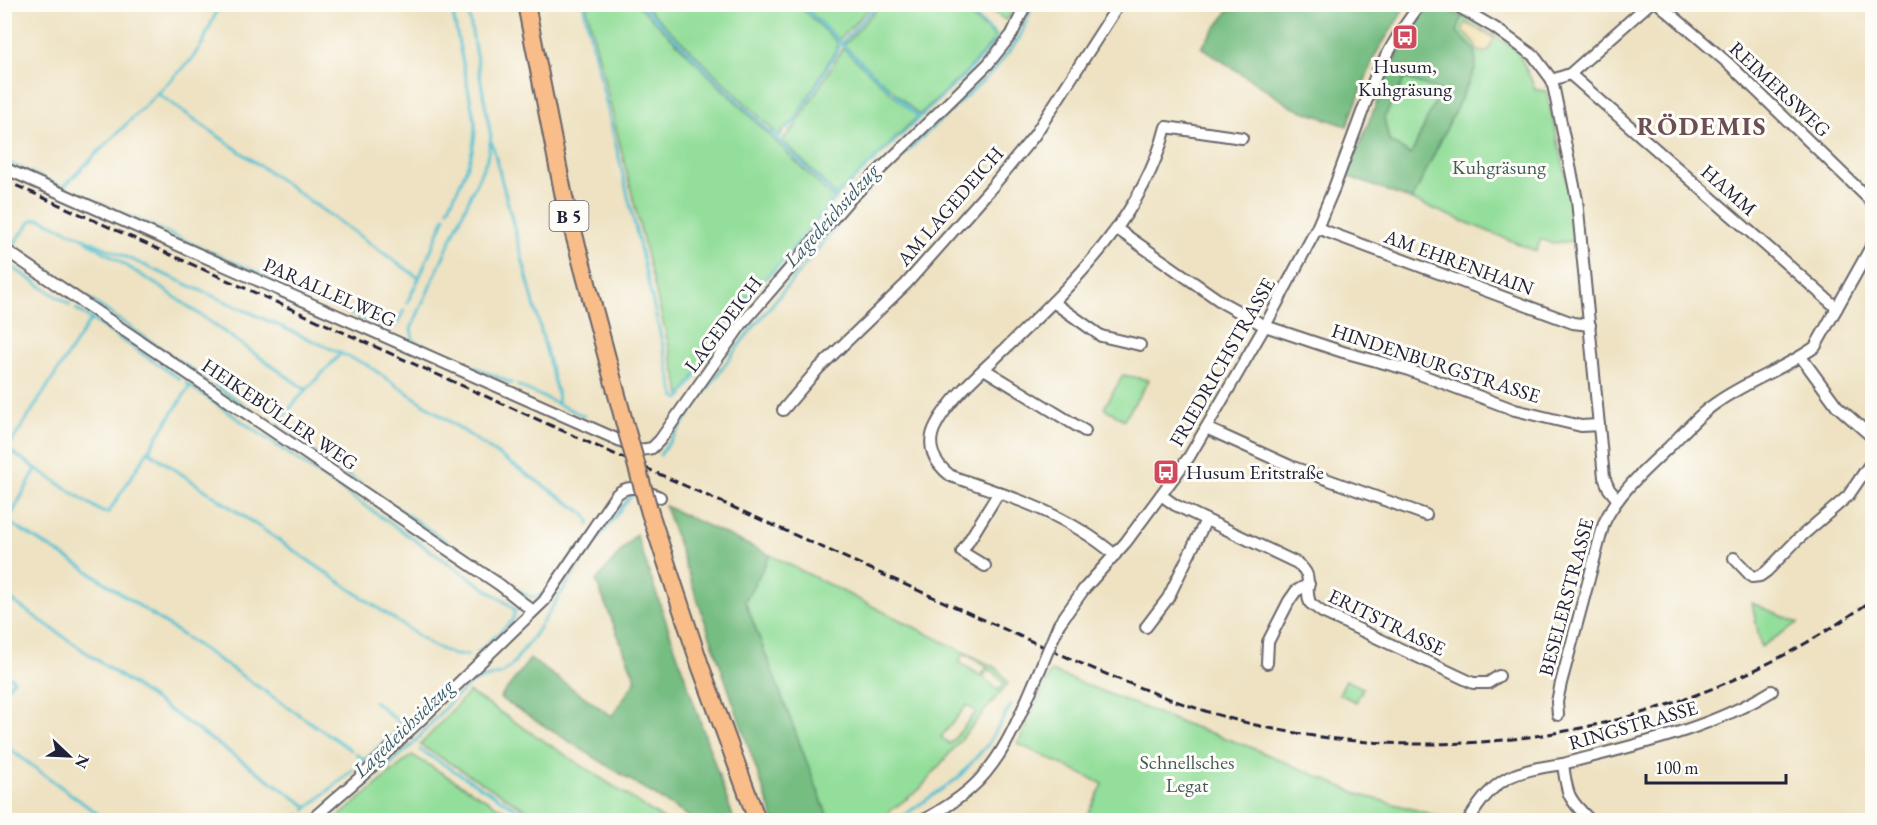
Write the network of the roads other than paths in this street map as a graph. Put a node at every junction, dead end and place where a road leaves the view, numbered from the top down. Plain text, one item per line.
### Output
1 (526, 4) edge
2 (1026, 4) edge
3 (1119, 4) edge
4 (1420, 4) edge
5 (1454, 4) edge
6 (1649, 4) edge
7 (1659, 4) edge
8 (1869, 4) edge
9 (1872, 9) edge
10 (1570, 74) junction
11 (1552, 80) junction
12 (1242, 138) dead end
13 (4, 168) edge
14 (1872, 202) edge
15 (1317, 228) junction
16 (1116, 229) junction
17 (1872, 246) edge
18 (4, 249) edge
19 (1053, 302) junction
20 (1837, 308) junction
21 (1590, 325) junction
22 (1265, 326) junction
23 (1140, 345) dead end
24 (1801, 357) junction
25 (984, 369) junction
26 (783, 410) dead end
27 (1599, 425) junction
28 (1206, 428) junction
29 (1085, 431) dead end
30 (1872, 437) edge
31 (641, 450) joint
32 (1872, 461) edge
33 (999, 492) junction
34 (1161, 495) junction
35 (660, 496) dead end
36 (1618, 500) junction
37 (1426, 515) dead end
38 (1206, 520) junction
39 (1115, 555) junction
40 (1734, 558) dead end
41 (985, 566) dead end
42 (1309, 584) junction
43 (533, 611) junction
44 (1146, 627) dead end
45 (1267, 663) dead end
46 (1499, 676) dead end
47 (1772, 691) dead end
48 (1558, 715) dead end
49 (1563, 764) junction
50 (311, 820) edge
51 (757, 820) edge
52 (924, 820) edge
53 (1469, 820) edge
54 (1590, 820) edge

1 - 51 highway, B 5, bridge
2 - 31 street, LAGEDEICH
3 - 26 street, AM LAGEDEICH
4 - 15 street, FRIEDRICHSTRASSE
5 - 11 street
6 - 10 street
7 - 14 street, REIMERSWEG
8 - 9 street
10 - 11 street
10 - 20 street, HAMM
11 - 21 street
12 - 16 street
13 - 31 street, PARALLELWEG
15 - 21 street, AM EHRENHAIN
15 - 22 street, FRIEDRICHSTRASSE
16 - 19 street
16 - 22 street, HINDENBURGSTRASSE
17 - 20 street, BESELERSTRASSE
18 - 43 street, HEIKEBÜLLER WEG
19 - 23 street
19 - 25 street
20 - 24 street, BESELERSTRASSE
21 - 27 street
22 - 27 street, HINDENBURGSTRASSE
22 - 28 street, FRIEDRICHSTRASSE
24 - 30 street
24 - 36 street, BESELERSTRASSE
25 - 29 street
25 - 33 street
27 - 36 street
28 - 34 street, FRIEDRICHSTRASSE
28 - 37 street
32 - 40 street
33 - 39 street
33 - 41 street
34 - 38 street, ERITSTRASSE
34 - 39 street, FRIEDRICHSTRASSE
35 - 43 street
36 - 48 street, BESELERSTRASSE
38 - 42 street, ERITSTRASSE
38 - 44 street
39 - 52 street, FRIEDRICHSTRASSE, bridge
42 - 45 street
42 - 46 street, ERITSTRASSE
43 - 50 street
47 - 49 street, RINGSTRASSE
49 - 53 street
49 - 54 street, RINGSTRASSE

